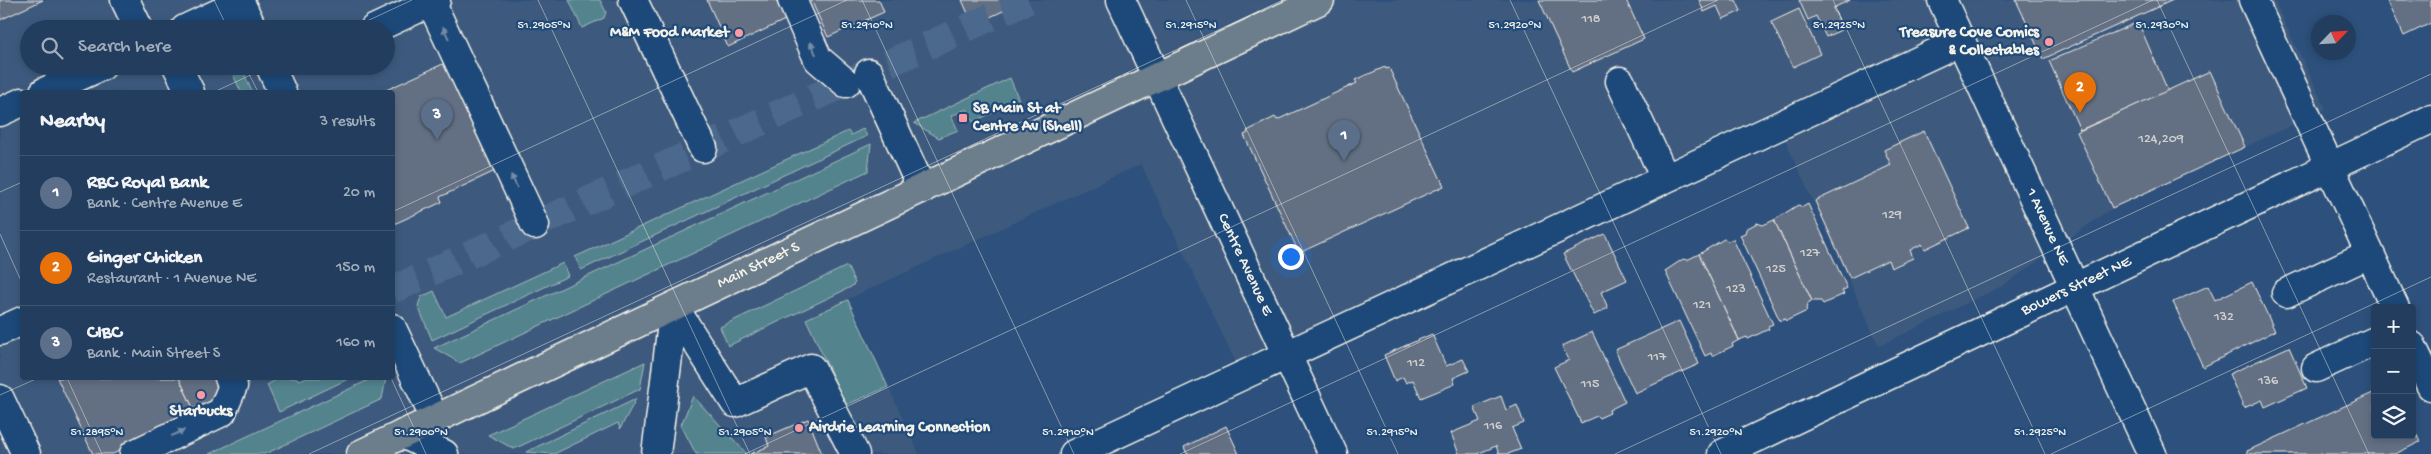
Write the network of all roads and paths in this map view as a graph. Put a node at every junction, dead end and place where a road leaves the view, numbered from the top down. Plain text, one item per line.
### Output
1 (125, 0) edge
2 (633, 0) edge
3 (792, 0) edge
4 (1122, 0) edge
5 (1320, 0) edge
6 (1942, 0) edge
7 (2253, 0) edge
8 (240, 1) edge
9 (434, 1) edge
10 (134, 20) edge
11 (203, 20) edge
12 (248, 20) edge
13 (393, 20) edge
14 (1961, 41) junction
15 (82, 75) edge
16 (182, 75) edge
17 (1158, 77) junction
18 (1620, 81) dead end
19 (48, 90) edge
20 (189, 90) edge
21 (20, 103) edge
22 (0, 112) edge
23 (2431, 119) edge
24 (703, 148) dead end
25 (2329, 168) junction
26 (1665, 178) junction
27 (922, 189) junction
28 (535, 225) dead end
29 (2369, 254) junction
30 (2075, 287) junction
31 (2286, 293) dead end
32 (2393, 304) edge
33 (674, 307) junction
34 (20, 322) edge
35 (0, 331) edge
36 (395, 334) edge
37 (2371, 343) edge
38 (2413, 349) edge
39 (1287, 354) junction
40 (2316, 368) dead end
41 (230, 380) edge
42 (2431, 386) edge
43 (0, 399) edge
44 (435, 419) junction
45 (403, 434) junction
46 (26, 454) edge
47 (134, 454) edge
48 (360, 454) edge
49 (444, 454) edge
50 (656, 454) edge
51 (855, 454) edge
52 (1074, 454) edge
53 (1333, 454) edge
54 (1722, 454) edge
55 (2152, 454) edge

1 - 10 street
2 - 24 street
27 -> 3 street
4 - 17 street, Centre Avenue E
5 - 17 main road, Main Street S
6 - 14 street, 1 Avenue NE
7 - 25 street
8 - 11 street
8 - 12 street
9 - 13 street
28 -> 9 street
14 - 26 street
14 - 30 street, 1 Avenue NE
15 - 19 street
16 - 20 street
17 - 27 main road, Main Street S
17 - 39 street, Centre Avenue E
18 - 26 street
21 - 22 street
23 - 25 street, Bowers Street NE
25 - 29 street
25 - 30 street, Bowers Street NE
26 - 39 street
27 - 33 main road, Main Street S
29 - 31 street
29 - 32 street
30 - 54 street, Bowers Street NE
30 - 55 street, 1 Avenue NE
33 - 44 main road, Main Street S
33 - 50 street
33 - 51 street
34 - 35 street
36 - 44 street
37 - 40 street
38 - 42 street
39 - 52 street
39 - 53 street, Centre Avenue E
47 -> 41 street
43 - 46 street
44 - 45 main road, Main Street S
45 - 48 main road, Main Street S
45 - 49 street

